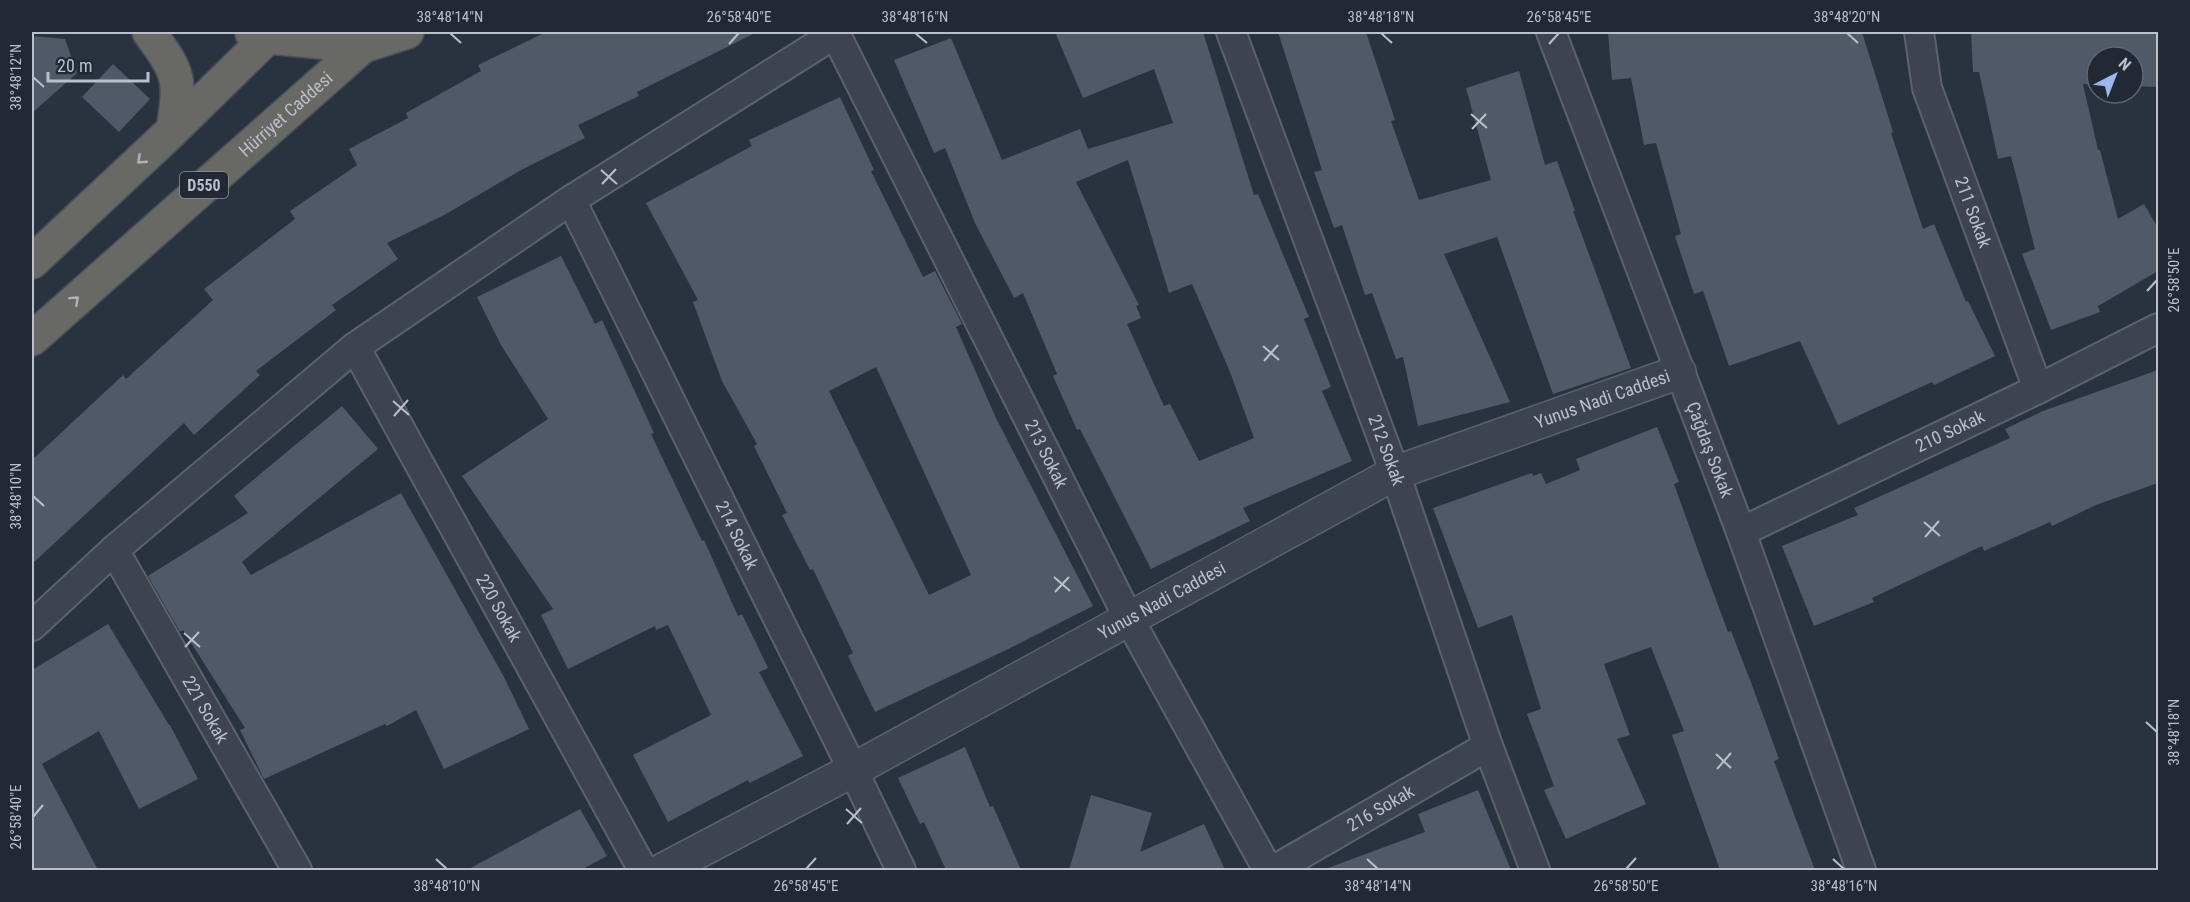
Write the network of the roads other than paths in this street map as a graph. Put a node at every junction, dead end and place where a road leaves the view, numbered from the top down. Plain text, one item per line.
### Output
1 (149, 32) edge
2 (406, 32) edge
3 (836, 32) edge
4 (1231, 32) edge
5 (1551, 32) edge
6 (1919, 32) edge
7 (262, 33) edge
8 (371, 39) edge
9 (173, 130) junction
10 (571, 200) junction
11 (32, 262) edge
12 (2158, 328) edge
13 (32, 339) edge
14 (355, 347) junction
15 (1678, 372) junction
16 (2038, 389) junction
17 (1395, 473) junction
18 (1741, 532) junction
19 (114, 550) junction
20 (1129, 619) junction
21 (32, 626) edge
22 (1488, 746) junction
23 (854, 770) junction
24 (297, 870) edge
25 (644, 870) edge
26 (663, 870) edge
27 (901, 870) edge
28 (1268, 870) edge
29 (1274, 870) edge
30 (1535, 870) edge
31 (1861, 870) edge

1 - 9 highway
2 - 8 highway
3 - 10 street
3 - 20 street, 213 Sokak
4 - 17 street, 212 Sokak
5 - 15 street, Çağdaş Sokak
6 - 16 street, 211 Sokak
7 - 8 highway
7 - 9 highway
13 -> 8 highway, Hürriyet Caddesi / D550
9 -> 11 highway
10 - 14 street
10 - 23 street, 214 Sokak
12 - 16 street, 210 Sokak
14 - 19 street
14 - 25 street, 220 Sokak
15 - 17 street, Yunus Nadi Caddesi
15 - 18 street, Çağdaş Sokak
16 - 18 street, 210 Sokak
17 - 20 street, Yunus Nadi Caddesi
17 - 22 street, 212 Sokak
18 - 31 street, Çağdaş Sokak
19 - 21 street
19 - 24 street, 221 Sokak
20 - 23 street, Yunus Nadi Caddesi
20 - 28 street, 213 Sokak
22 - 29 street, 216 Sokak
22 - 30 street, 212 Sokak
23 - 26 street, Yunus Nadi Caddesi
23 - 27 street, 214 Sokak

